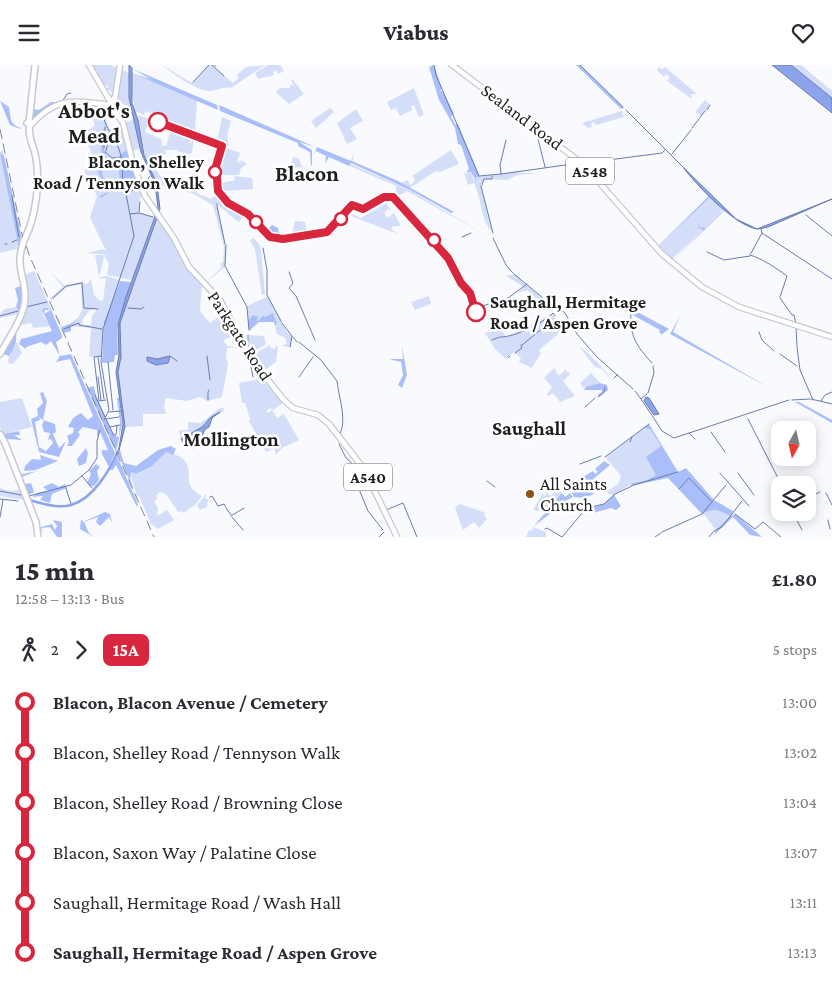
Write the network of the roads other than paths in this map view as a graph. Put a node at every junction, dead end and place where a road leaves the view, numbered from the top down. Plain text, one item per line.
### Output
1 (35, 65) edge
2 (88, 65) edge
3 (120, 65) edge
4 (452, 65) edge
5 (111, 102) junction
6 (30, 123) junction
7 (36, 174) junction
8 (34, 182) junction
9 (24, 240) junction
10 (832, 337) edge
11 (0, 354) edge
12 (0, 435) edge
13 (37, 537) edge
14 (397, 537) edge

1 - 6 highway
2 - 5 main road, Parkgate Road / A540
3 - 5 main road
4 - 10 main road, Sealand Road / A548
5 - 6 main road
5 - 14 main road, Parkgate Road / A540
6 - 7 highway
6 - 8 highway
7 - 8 highway
7 - 9 highway
8 - 9 highway
9 - 11 highway
12 - 13 highway

